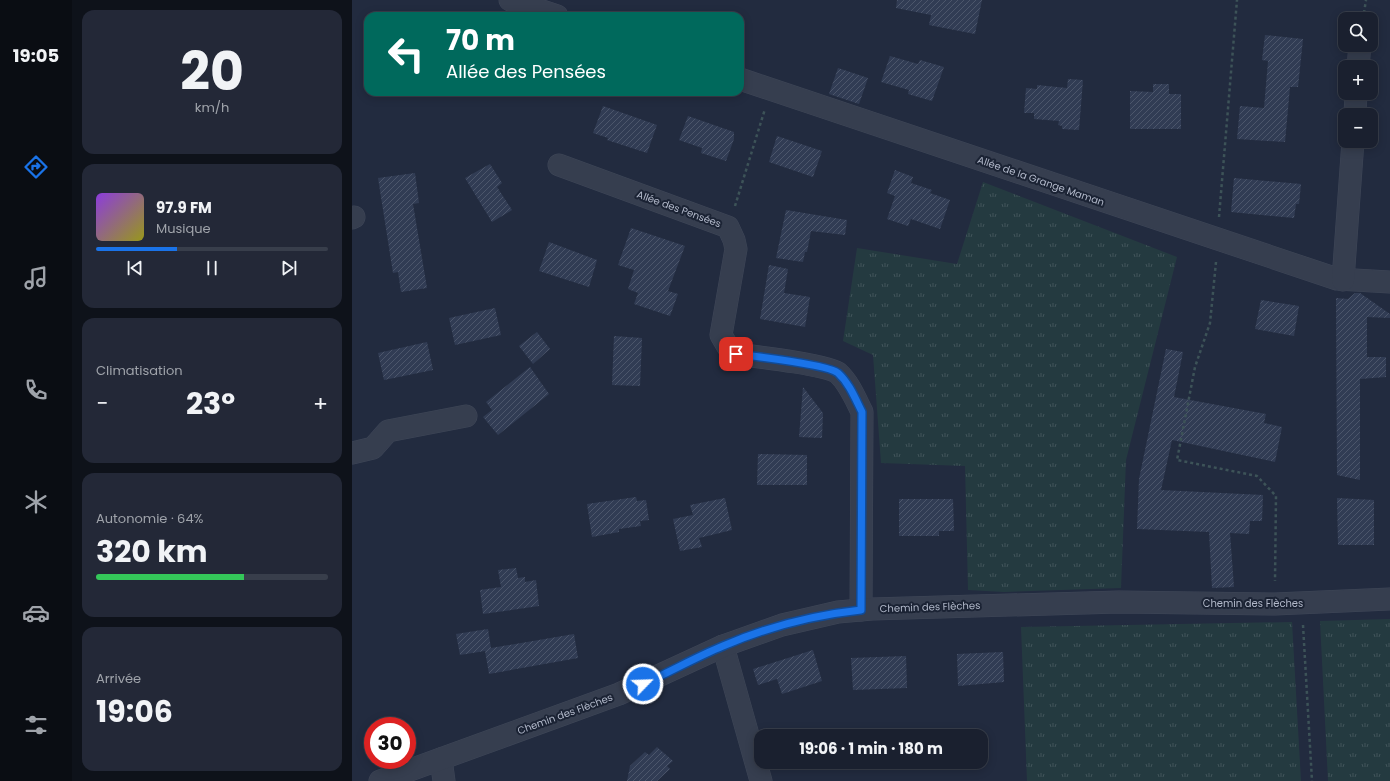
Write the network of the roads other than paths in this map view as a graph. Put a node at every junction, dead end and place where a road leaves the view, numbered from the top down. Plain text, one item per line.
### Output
1 (510, 0) edge
2 (545, 12) edge
3 (744, 80) edge
4 (1352, 148) edge
5 (559, 166) dead end
6 (1343, 280) junction
7 (1390, 282) edge
8 (466, 416) dead end
9 (352, 453) edge
10 (1390, 599) edge
11 (861, 610) junction
12 (723, 646) junction
13 (440, 759) junction
14 (380, 781) edge
15 (444, 781) edge
16 (761, 781) edge

1 - 2 street
3 - 6 street, Allée de la Grange Maman
4 - 6 street
5 - 11 street, Allée des Pensées
6 - 7 street, Allée de la Grange Maman
8 - 9 street
10 - 11 street, Chemin des Flèches
11 - 12 street, Chemin des Flèches
12 - 13 street, Chemin des Flèches
12 - 16 street
13 - 14 street, Chemin des Flèches
13 - 15 street

